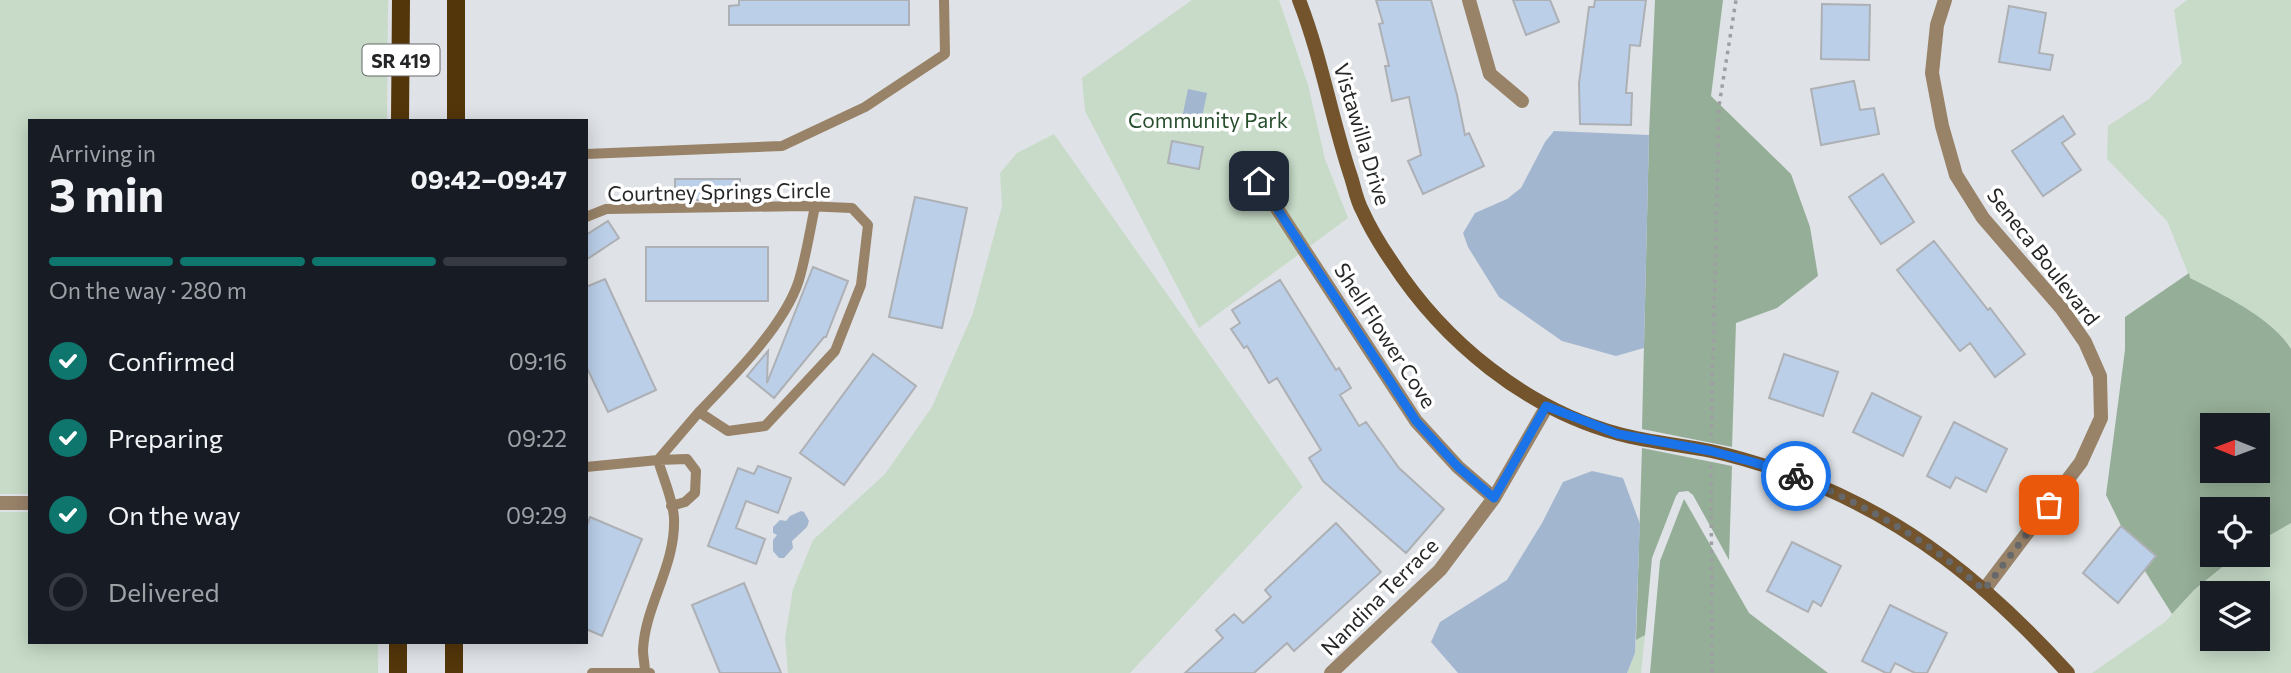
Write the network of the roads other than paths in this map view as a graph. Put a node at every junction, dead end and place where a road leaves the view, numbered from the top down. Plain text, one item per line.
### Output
1 (401, 0) edge
2 (456, 0) edge
3 (944, 0) edge
4 (1299, 0) edge
5 (1469, 0) edge
6 (1945, 0) edge
7 (1522, 102) dead end
8 (400, 119) edge
9 (456, 119) edge
10 (588, 154) edge
11 (1259, 181) dead end
12 (815, 206) junction
13 (588, 216) edge
14 (1546, 406) junction
15 (699, 412) junction
16 (658, 460) junction
17 (588, 467) edge
18 (1494, 498) junction
19 (0, 503) edge
20 (28, 503) edge
21 (671, 506) junction
22 (1984, 590) junction
23 (398, 644) edge
24 (454, 644) edge
25 (398, 673) edge
26 (454, 673) edge
27 (593, 673) edge
28 (648, 673) edge
29 (1331, 673) edge
30 (2067, 673) edge

1 - 8 main road, SR 419
2 - 9 main road, SR 419
3 - 10 lane
4 - 14 street, Vistawilla Drive
5 - 7 street
6 - 22 street, Seneca Boulevard
11 - 18 street, Shell Flower Cove
12 - 13 lane, Courtney Springs Circle
12 - 15 lane
12 - 15 lane, Courtney Springs Circle
14 - 18 street, Nandina Terrace
14 - 22 street, Vistawilla Drive
15 - 16 lane
16 - 17 lane
16 - 21 lane
16 - 21 lane
18 - 29 street, Nandina Terrace
19 - 20 street
21 - 28 lane
22 - 30 street, Vistawilla Drive
23 - 25 main road
24 - 26 main road
27 - 28 lane

